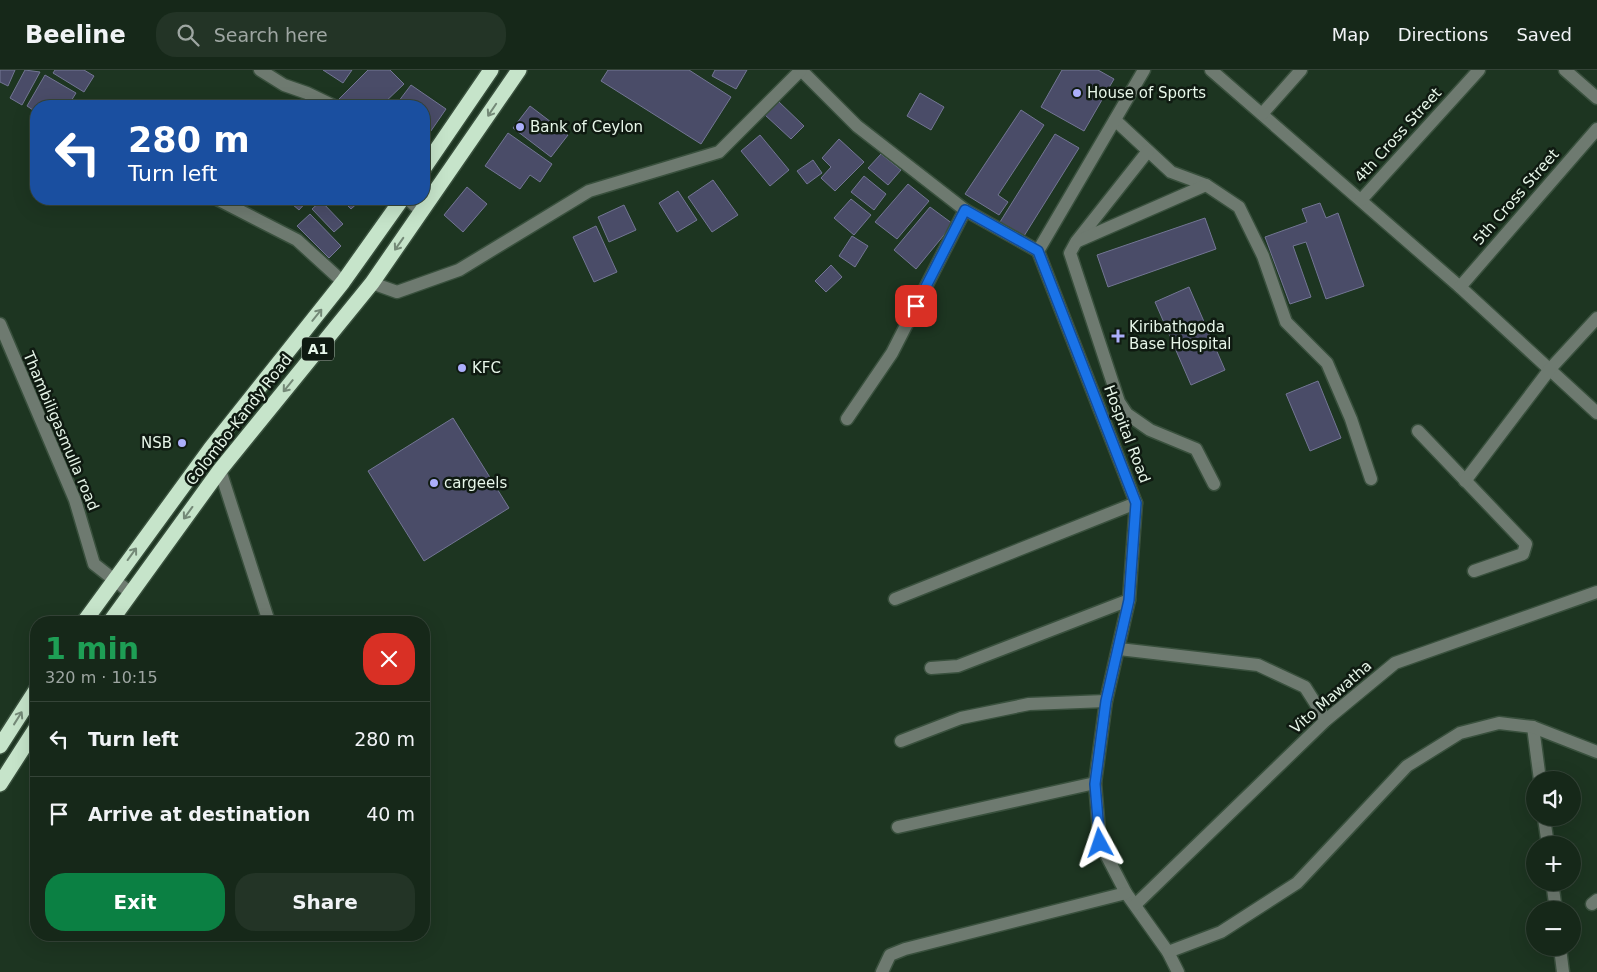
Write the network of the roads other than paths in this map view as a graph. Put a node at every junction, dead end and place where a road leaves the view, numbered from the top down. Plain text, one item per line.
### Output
1 (260, 70) edge
2 (491, 70) edge
3 (519, 70) edge
4 (801, 70) edge
5 (1144, 70) edge
6 (1211, 70) edge
7 (1301, 70) edge
8 (1479, 70) edge
9 (1565, 70) edge
10 (1597, 98) edge
11 (322, 100) edge
12 (1262, 114) junction
13 (1115, 120) junction
14 (1597, 129) edge
15 (1148, 151) junction
16 (430, 159) edge
17 (1206, 185) junction
18 (430, 200) edge
19 (1361, 200) junction
20 (229, 205) edge
21 (398, 205) edge
22 (414, 205) edge
23 (427, 205) edge
24 (965, 210) junction
25 (422, 212) junction
26 (1076, 242) junction
27 (1038, 251) junction
28 (343, 282) junction
29 (372, 283) junction
30 (1460, 286) junction
31 (1597, 318) edge
32 (0, 324) edge
33 (1550, 369) junction
34 (1597, 413) edge
35 (847, 419) dead end
36 (1418, 431) dead end
37 (220, 470) junction
38 (1370, 479) dead end
39 (1465, 481) junction
40 (1214, 484) dead end
41 (1136, 503) junction
42 (1474, 571) dead end
43 (113, 580) junction
44 (1597, 592) edge
45 (131, 593) junction
46 (895, 599) dead end
47 (1129, 600) junction
48 (88, 616) edge
49 (114, 616) edge
50 (267, 616) edge
51 (1119, 649) junction
52 (931, 668) dead end
53 (30, 699) edge
54 (1106, 701) junction
55 (1326, 720) junction
56 (1533, 727) junction
57 (30, 737) edge
58 (901, 741) dead end
59 (0, 746) edge
60 (1597, 752) edge
61 (1539, 771) edge
62 (0, 784) edge
63 (1095, 784) junction
64 (898, 827) dead end
65 (1126, 893) junction
66 (1135, 905) junction
67 (1168, 952) junction
68 (1561, 956) edge
69 (882, 972) edge
70 (1178, 972) edge
71 (1563, 972) edge

1 - 11 street
2 - 16 highway
3 -> 18 highway, Colombo-Kandy Road / A1
4 - 24 street
4 - 29 street
5 - 13 street
6 - 12 street
7 - 12 street
8 - 19 street, 4th Cross Street
9 - 10 street
12 - 19 street
13 - 15 street
13 - 27 street
14 - 30 street, 5th Cross Street
15 - 17 street
15 - 26 street
17 - 26 street
17 - 38 street
19 - 30 street
20 - 28 street
21 - 28 highway, Colombo-Kandy Road / A1
22 - 25 street
23 -> 25 highway, Colombo-Kandy Road / A1
24 - 27 street
24 - 35 street
25 -> 29 highway, Colombo-Kandy Road / A1
26 - 40 street
27 - 41 street, Hospital Road
43 -> 28 highway, Colombo-Kandy Road / A1
29 -> 37 highway, Colombo-Kandy Road / A1
30 - 33 street
31 - 33 street
32 - 43 street, Thambiligasmulla road
33 - 34 street
33 - 39 street
36 - 39 street
37 -> 45 highway, Colombo-Kandy Road / A1
37 - 50 street
39 - 42 street
41 - 46 street
41 - 47 street, Hospital Road
43 - 45 street, Thambiligasmulla road
43 - 48 highway, Colombo-Kandy Road / A1
44 - 55 street, Vito Mawatha
45 - 49 highway, Colombo-Kandy Road / A1
47 - 51 street, Hospital Road
47 - 52 street
51 - 54 street, Hospital Road
51 - 55 street
59 -> 53 highway
54 - 58 street
54 - 63 street, Hospital Road
55 - 66 street, Vito Mawatha
56 - 60 street
56 - 61 street
56 - 67 street
57 - 62 highway
63 - 64 street
63 - 65 street, Hospital Road
65 - 66 street, Hospital Road
65 - 69 street
66 - 67 street, Hospital Road
67 - 70 street, Hospital Road
68 - 71 street

